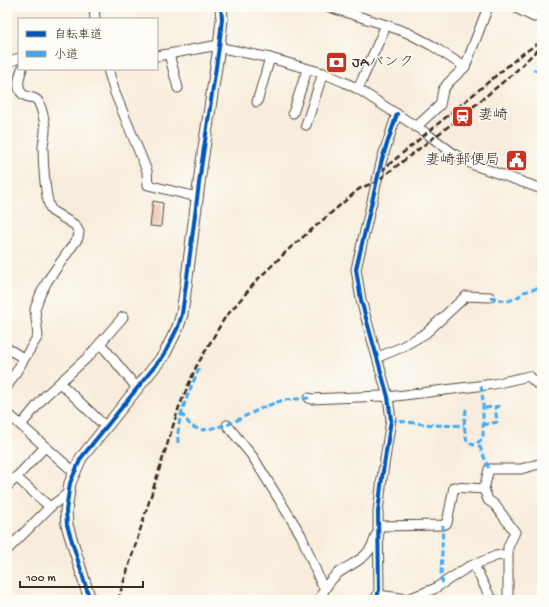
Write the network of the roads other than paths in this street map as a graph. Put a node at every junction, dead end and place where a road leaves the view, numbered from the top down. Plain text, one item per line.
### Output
1 (94, 7) edge
2 (221, 7) edge
3 (329, 7) edge
4 (488, 7) edge
5 (514, 7) edge
6 (534, 17) dead end
7 (96, 18) edge
8 (386, 25) junction
9 (219, 47) junction
10 (169, 54) junction
11 (158, 56) edge
12 (18, 58) edge
13 (270, 58) junction
14 (7, 63) edge
15 (465, 67) junction
16 (22, 70) edge
17 (108, 70) edge
18 (307, 70) junction
19 (323, 74) junction
20 (178, 88) dead end
21 (358, 89) junction
22 (257, 102) dead end
23 (293, 113) dead end
24 (397, 114) junction
25 (306, 125) dead end
26 (416, 127) junction
27 (542, 189) edge
28 (197, 197) junction
29 (490, 297) dead end
30 (123, 317) dead end
31 (100, 343) junction
32 (7, 348) edge
33 (23, 358) junction
34 (378, 358) junction
35 (60, 383) junction
36 (542, 383) edge
37 (7, 387) edge
38 (137, 388) junction
39 (388, 397) junction
40 (309, 398) dead end
41 (8, 416) edge
42 (21, 425) junction
43 (227, 425) dead end
44 (106, 427) junction
45 (44, 447) junction
46 (542, 463) edge
47 (74, 472) junction
48 (16, 477) junction
49 (7, 487) edge
50 (484, 490) junction
51 (67, 494) junction
52 (50, 507) junction
53 (378, 526) junction
54 (7, 550) edge
55 (508, 554) junction
56 (474, 565) junction
57 (325, 588) junction
58 (377, 598) edge
59 (90, 600) edge
60 (319, 600) edge
61 (495, 600) edge
62 (500, 600) edge
63 (508, 600) edge

1 - 7 street
2 - 9 street
3 - 8 street
4 - 15 street
5 - 6 street
8 - 15 street
8 - 21 street
9 - 10 street
9 - 13 street
9 - 28 street
10 - 11 street
10 - 20 street
12 - 14 street
13 - 18 street
13 - 22 street
15 - 26 street
16 - 33 street
17 - 28 street
18 - 19 street
18 - 23 street
19 - 21 street
19 - 25 street
21 - 24 street
24 - 26 street
24 - 34 street
26 - 27 street
28 - 38 street
29 - 34 street
30 - 31 street
31 - 35 street
31 - 38 street
32 - 33 street
33 - 37 street
34 - 39 street
35 - 42 street
35 - 44 street
36 - 39 street
38 - 44 street
39 - 40 street
39 - 53 street
41 - 42 street
42 - 45 street
43 - 57 street
44 - 47 street
45 - 47 street
45 - 48 street
46 - 50 street
47 - 51 street
48 - 49 street
48 - 52 street
50 - 53 street
50 - 55 street
51 - 52 street
51 - 59 street
52 - 54 street
53 - 57 street
53 - 58 street
55 - 56 street
55 - 63 street
56 - 58 street
56 - 61 street
57 - 60 street
62 - 63 street

